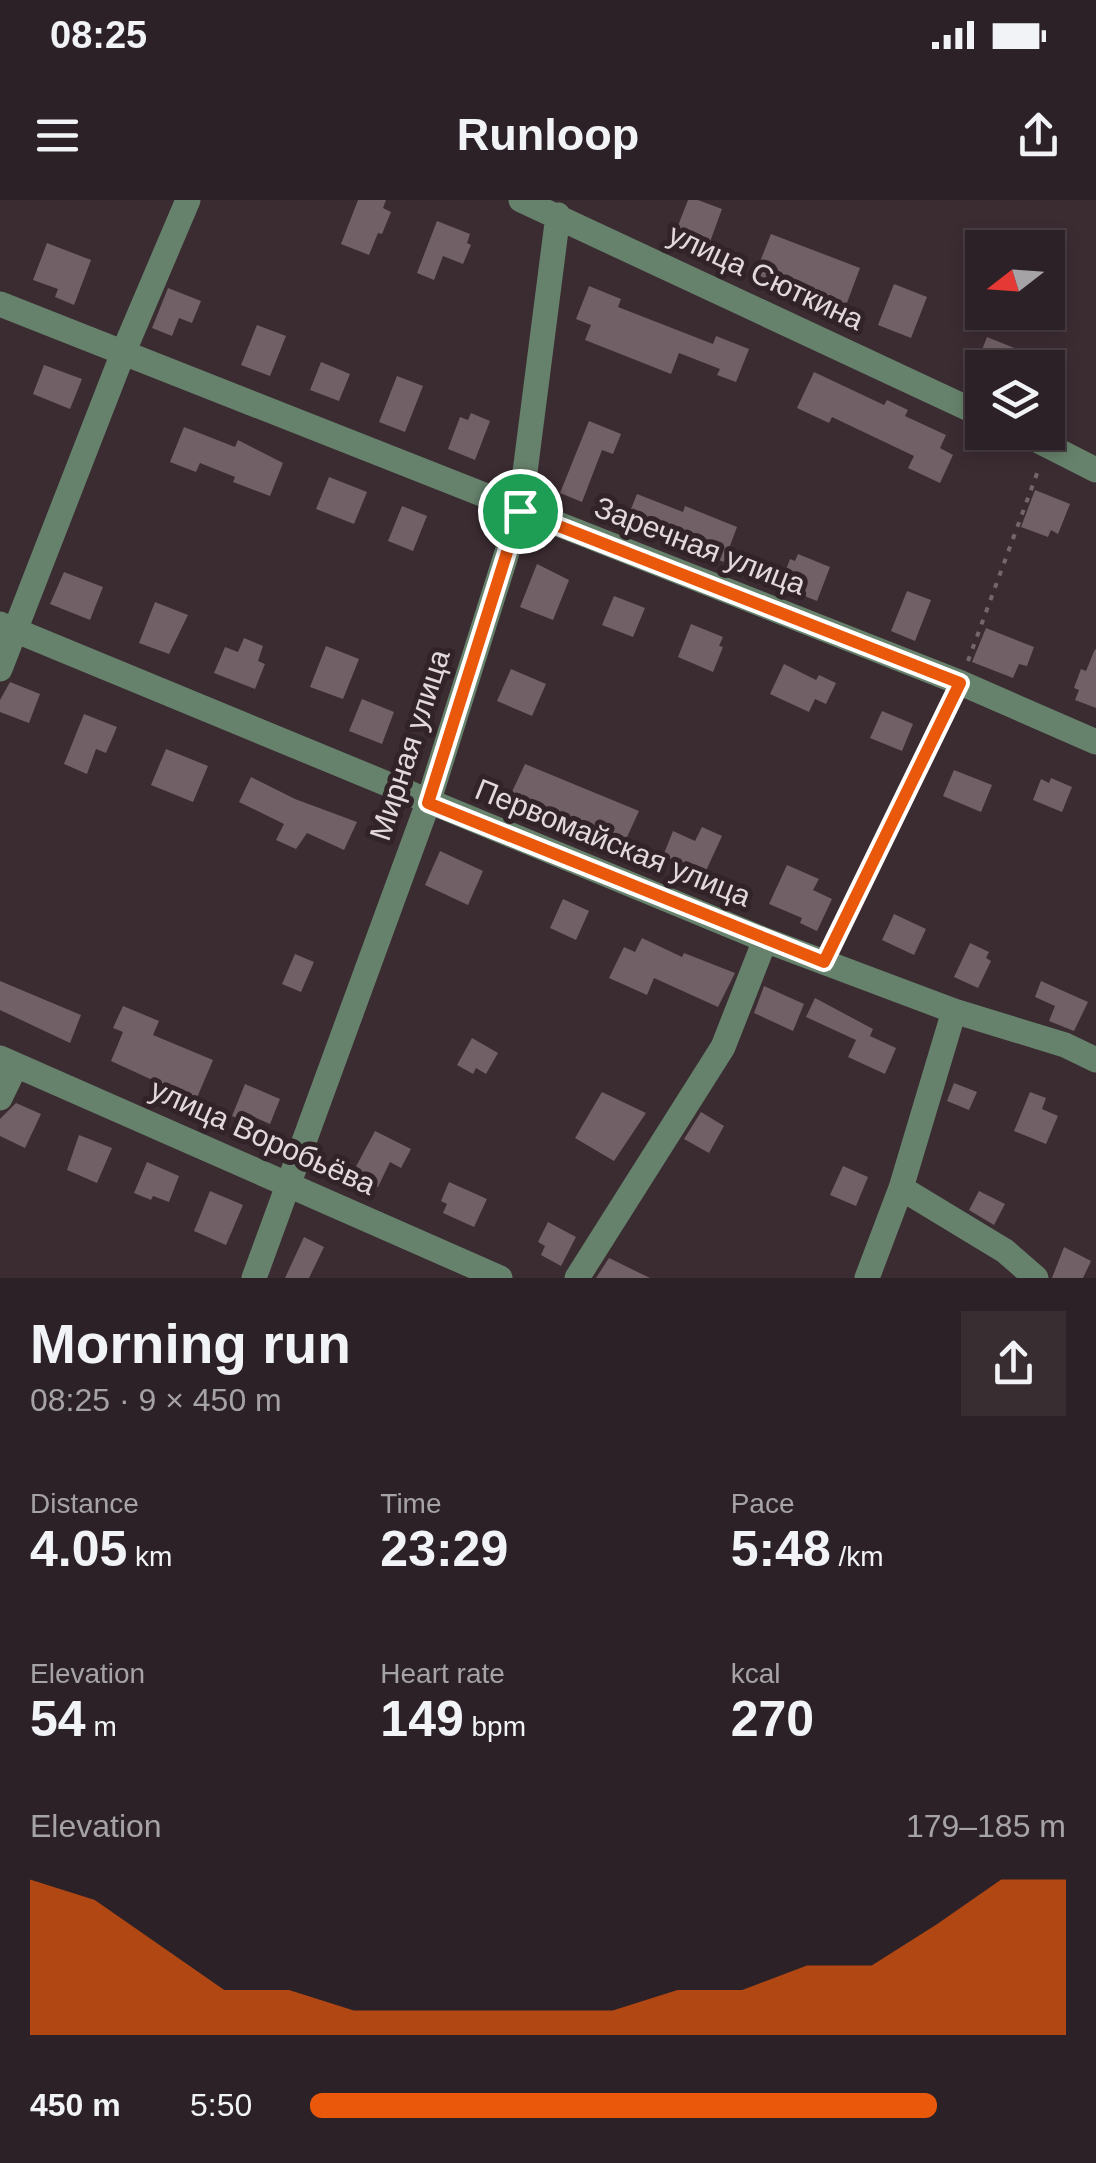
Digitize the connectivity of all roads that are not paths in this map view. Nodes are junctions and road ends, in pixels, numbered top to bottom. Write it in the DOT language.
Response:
graph roads {
  1 [pos="188,200"];
  2 [pos="521,200"];
  3 [pos="558,214"];
  4 [pos="0,304"];
  5 [pos="123,353"];
  6 [pos="965,406"];
  7 [pos="1057,450"];
  8 [pos="1096,470"];
  9 [pos="520,511"];
  10 [pos="8,627"];
  11 [pos="0,669"];
  12 [pos="1096,742"];
  13 [pos="428,803"];
  14 [pos="764,940"];
  15 [pos="954,1011"];
  16 [pos="1096,1060"];
  17 [pos="8,1062"];
  18 [pos="0,1098"];
  19 [pos="288,1183"];
  20 [pos="901,1188"];
  21 [pos="254,1278"];
  22 [pos="500,1278"];
  23 [pos="577,1278"];
  24 [pos="867,1278"];
  25 [pos="1036,1278"];
  1 -- 5 [label="street"];
  2 -- 3 [label="street, улица Сюткина"];
  3 -- 6 [label="street, улица Сюткина"];
  3 -- 9 [label="street, Мирная улица"];
  4 -- 5 [label="street, Заречная улица"];
  5 -- 9 [label="street, Заречная улица"];
  5 -- 10 [label="street"];
  7 -- 8 [label="street"];
  9 -- 12 [label="street, Заречная улица"];
  9 -- 13 [label="street, Мирная улица"];
  10 -- 11 [label="street"];
  10 -- 13 [label="street, Первомайская улица"];
  13 -- 14 [label="street, Первомайская улица"];
  13 -- 19 [label="street, Мирная улица"];
  14 -- 15 [label="street, Первомайская улица"];
  14 -- 23 [label="street"];
  15 -- 16 [label="street, Первомайская улица"];
  15 -- 20 [label="street"];
  17 -- 18 [label="street"];
  17 -- 19 [label="street, улица Воробьёва"];
  19 -- 21 [label="street, Мирная улица"];
  19 -- 22 [label="street, улица Воробьёва"];
  20 -- 24 [label="street"];
  20 -- 25 [label="street"];
}
